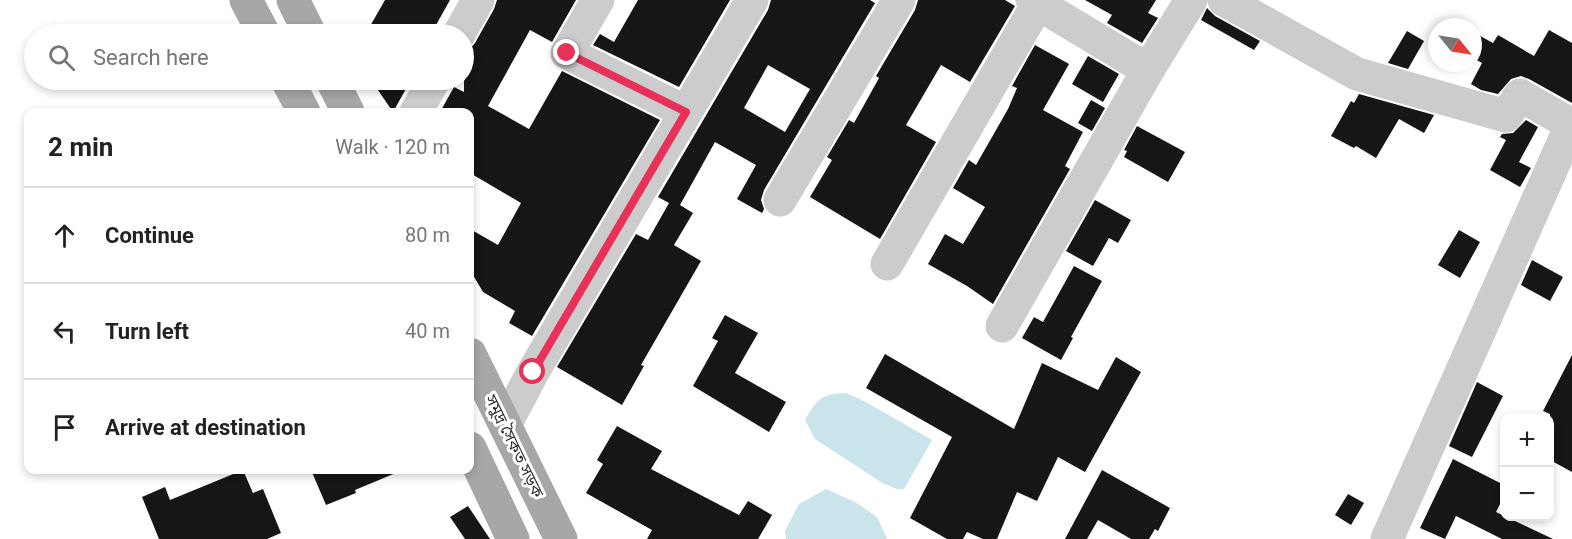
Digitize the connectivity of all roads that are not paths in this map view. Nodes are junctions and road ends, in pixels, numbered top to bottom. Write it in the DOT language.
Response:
graph roads {
  1 [pos="246,0"];
  2 [pos="293,0"];
  3 [pos="478,0"];
  4 [pos="598,0"];
  5 [pos="752,0"];
  6 [pos="899,0"];
  7 [pos="1191,0"];
  8 [pos="1224,0"];
  9 [pos="1037,1"];
  10 [pos="259,24"];
  11 [pos="305,24"];
  12 [pos="465,24"];
  13 [pos="1148,70"];
  14 [pos="292,90"];
  15 [pos="337,90"];
  16 [pos="428,90"];
  17 [pos="302,108"];
  18 [pos="346,108"];
  19 [pos="418,108"];
  20 [pos="686,112"];
  21 [pos="1572,124"];
  22 [pos="780,200"];
  23 [pos="887,264"];
  24 [pos="1002,326"];
  25 [pos="474,362"];
  26 [pos="506,425"];
  27 [pos="474,456"];
  28 [pos="513,539"];
  29 [pos="561,539"];
  30 [pos="1388,539"];
  1 -- 10 [label="main road"];
  2 -- 11 [label="main road"];
  3 -- 12 [label="street"];
  4 -- 20 [label="street"];
  5 -- 20 [label="street"];
  6 -- 22 [label="street"];
  7 -- 13 [label="street"];
  8 -- 21 [label="street"];
  9 -- 13 [label="street"];
  9 -- 23 [label="street"];
  13 -- 24 [label="street"];
  14 -- 17 [label="main road"];
  15 -- 18 [label="main road"];
  16 -- 19 [label="street"];
  20 -- 26 [label="street"];
  21 -- 30 [label="street"];
  25 -- 26 [label="main road, সমুদ্র সৈকত সড়ক"];
  26 -- 29 [label="main road, সমুদ্র সৈকত সড়ক"];
  27 -- 28 [label="main road"];
}
